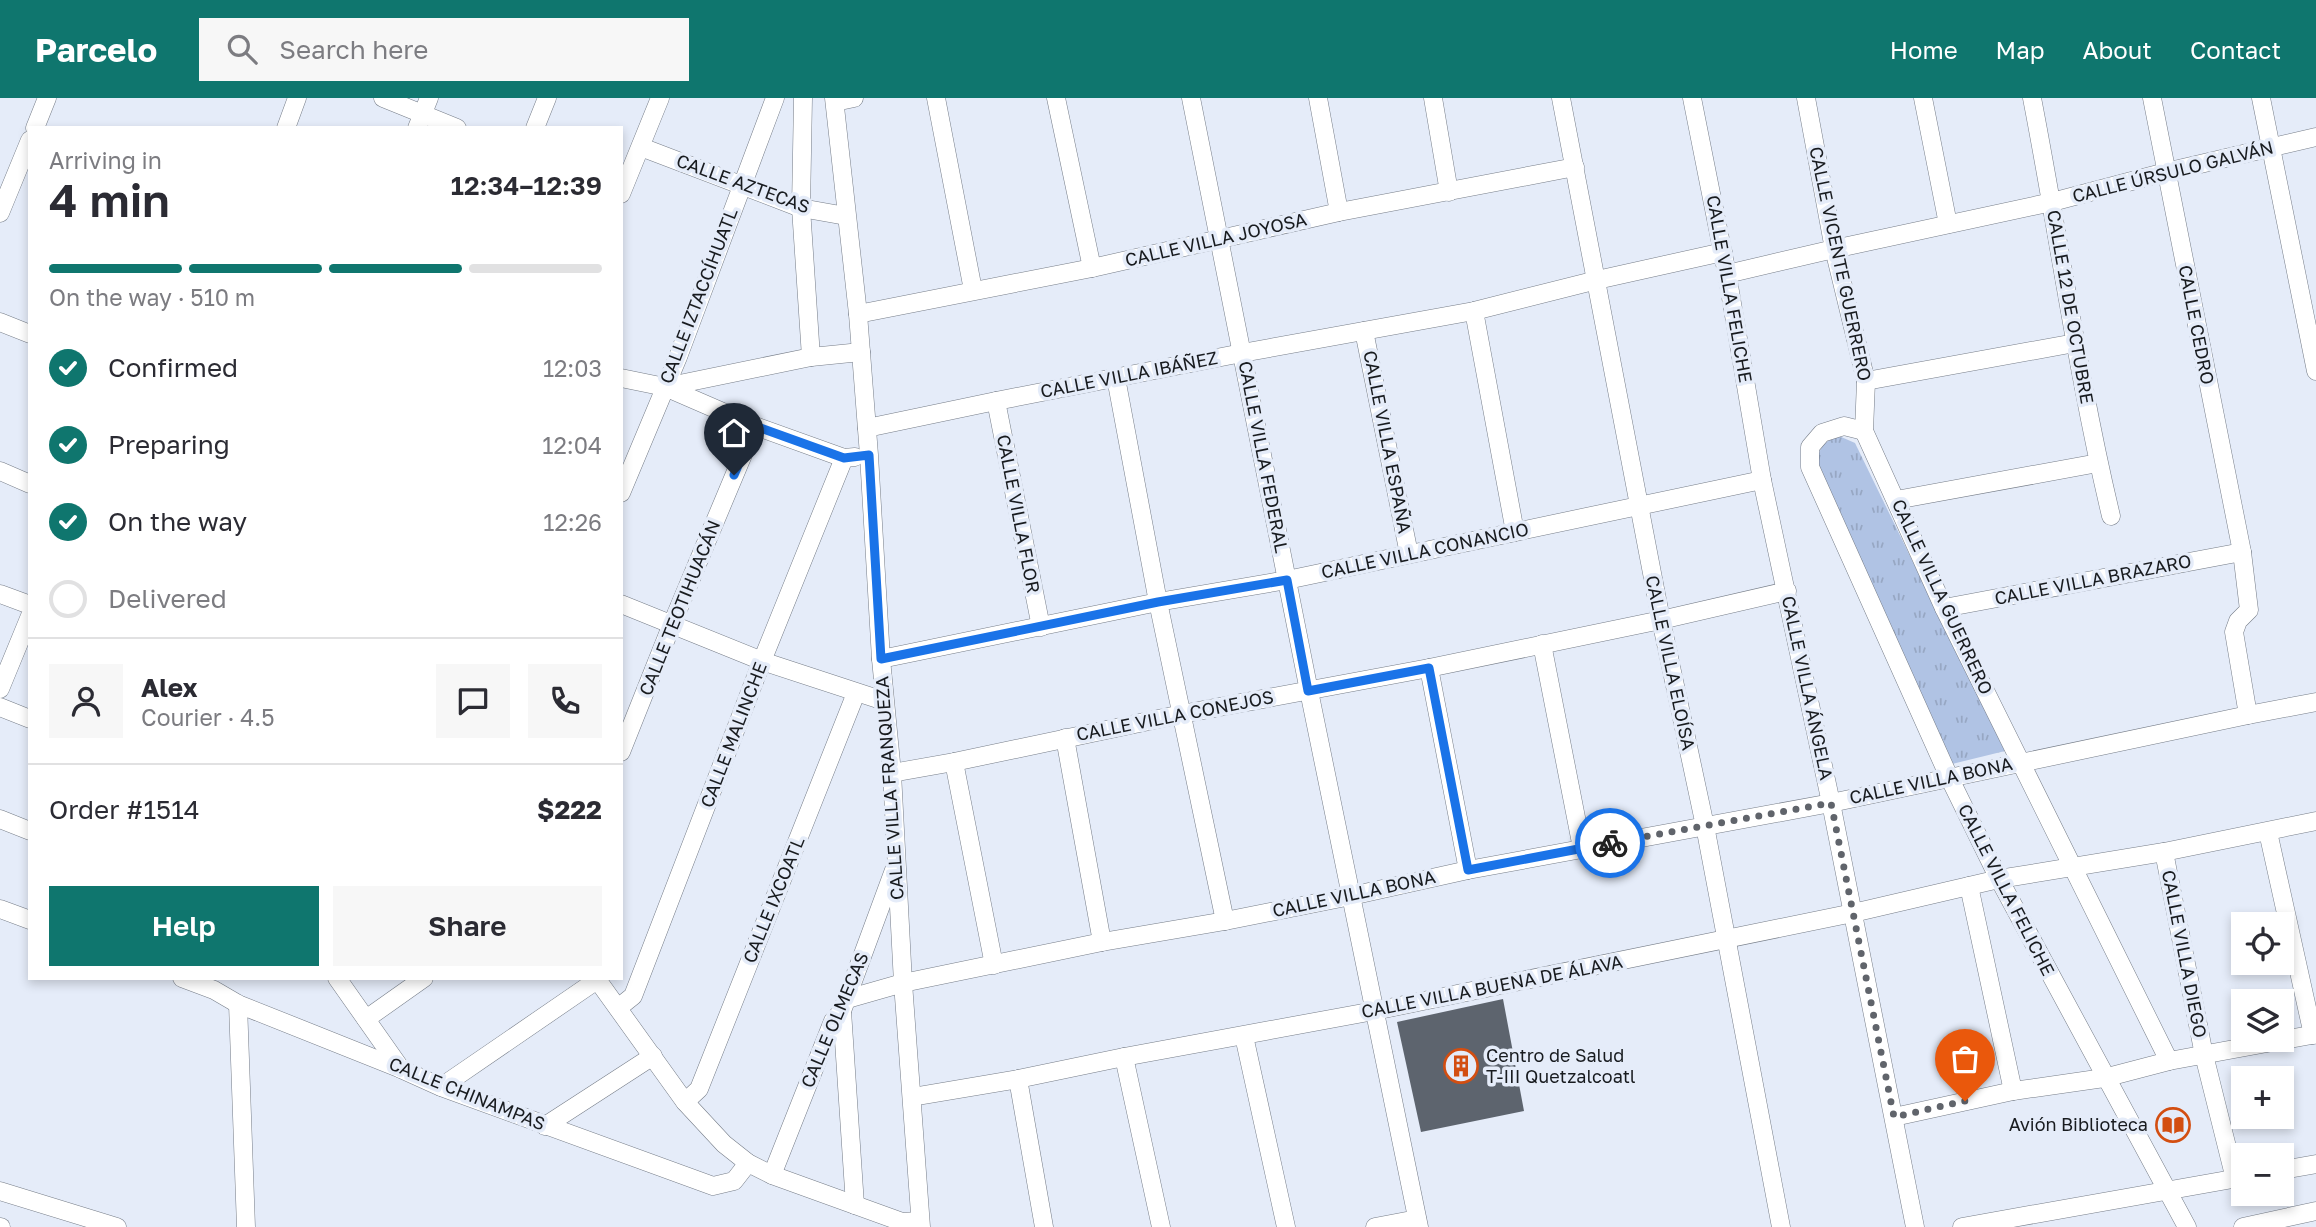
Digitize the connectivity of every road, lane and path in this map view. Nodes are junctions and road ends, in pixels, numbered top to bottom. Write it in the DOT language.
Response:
graph roads {
  1 [pos="47,98"];
  2 [pos="298,98"];
  3 [pos="383,98"];
  4 [pos="547,98"];
  5 [pos="660,98"];
  6 [pos="775,98"];
  7 [pos="803,98"];
  8 [pos="854,98"];
  9 [pos="936,98"];
  10 [pos="1056,98"];
  11 [pos="1191,98"];
  12 [pos="1318,98"];
  13 [pos="1433,98"];
  14 [pos="1561,98"];
  15 [pos="1692,98"];
  16 [pos="1806,98"];
  17 [pos="1923,98"];
  18 [pos="2032,98"];
  19 [pos="2151,98"];
  20 [pos="2261,98"];
  21 [pos="835,100"];
  22 [pos="423,113"];
  23 [pos="36,126"];
  24 [pos="287,126"];
  25 [pos="452,126"];
  26 [pos="536,126"];
  27 [pos="2316,136"];
  28 [pos="28,144"];
  29 [pos="641,147"];
  30 [pos="2271,147"];
  31 [pos="1575,167"];
  32 [pos="2166,172"];
  33 [pos="742,186"];
  34 [pos="623,189"];
  35 [pos="1449,192"];
  36 [pos="2,201"];
  37 [pos="2052,202"];
  38 [pos="800,208"];
  39 [pos="1339,212"];
  40 [pos="846,216"];
  41 [pos="1948,224"];
  42 [pos="1219,240"];
  43 [pos="1834,249"];
  44 [pos="1723,252"];
  45 [pos="1092,268"];
  46 [pos="1727,274"];
  47 [pos="1597,280"];
  48 [pos="972,290"];
  49 [pos="1474,311"];
  50 [pos="858,314"];
  51 [pos="0,322"];
  52 [pos="1364,331"];
  53 [pos="28,333"];
  54 [pos="2075,343"];
  55 [pos="861,352"];
  56 [pos="1242,353"];
  57 [pos="811,357"];
  58 [pos="2316,371"];
  59 [pos="623,378"];
  60 [pos="1116,378"];
  61 [pos="1866,381"];
  62 [pos="665,387"];
  63 [pos="996,401"];
  64 [pos="755,426"];
  65 [pos="867,428"];
  66 [pos="1864,431"];
  67 [pos="869,455"];
  68 [pos="844,458"];
  69 [pos="2098,463"];
  70 [pos="0,471"];
  71 [pos="1762,480"];
  72 [pos="28,483"];
  73 [pos="623,488"];
  74 [pos="1896,499"];
  75 [pos="1639,506"];
  76 [pos="2111,516"];
  77 [pos="1515,532"];
  78 [pos="2242,552"];
  79 [pos="1409,554"];
  80 [pos="1287,580"];
  81 [pos="1787,591"];
  82 [pos="0,594"];
  83 [pos="1158,602"];
  84 [pos="28,604"];
  85 [pos="623,605"];
  86 [pos="1944,608"];
  87 [pos="1661,620"];
  88 [pos="28,621"];
  89 [pos="672,624"];
  90 [pos="1041,627"];
  91 [pos="1542,644"];
  92 [pos="881,659"];
  93 [pos="762,661"];
  94 [pos="1429,668"];
  95 [pos="0,689"];
  96 [pos="1308,691"];
  97 [pos="856,693"];
  98 [pos="884,701"];
  99 [pos="2316,702"];
  100 [pos="0,708"];
  101 [pos="1182,714"];
  102 [pos="2248,715"];
  103 [pos="28,718"];
  104 [pos="1065,738"];
  105 [pos="623,747"];
  106 [pos="954,762"];
  107 [pos="2020,762"];
  108 [pos="892,773"];
  109 [pos="1949,777"];
  110 [pos="1831,803"];
  111 [pos="0,820"];
  112 [pos="2316,821"];
  113 [pos="1705,827"];
  114 [pos="28,830"];
  115 [pos="2268,832"];
  116 [pos="1582,848"];
  117 [pos="2164,852"];
  118 [pos="896,864"];
  119 [pos="2072,867"];
  120 [pos="1468,870"];
  121 [pos="1999,880"];
  122 [pos="1969,887"];
  123 [pos="1351,896"];
  124 [pos="0,909"];
  125 [pos="1853,913"];
  126 [pos="28,918"];
  127 [pos="1225,921"];
  128 [pos="1726,939"];
  129 [pos="1102,942"];
  130 [pos="994,965"];
  131 [pos="191,980"];
  132 [pos="338,980"];
  133 [pos="421,980"];
  134 [pos="596,980"];
  135 [pos="598,980"];
  136 [pos="903,983"];
  137 [pos="209,984"];
  138 [pos="238,1004"];
  139 [pos="844,1005"];
  140 [pos="618,1008"];
  141 [pos="1374,1011"];
  142 [pos="366,1019"];
  143 [pos="2315,1035"];
  144 [pos="1244,1036"];
  145 [pos="2204,1055"];
  146 [pos="653,1056"];
  147 [pos="1124,1057"];
  148 [pos="2169,1061"];
  149 [pos="401,1069"];
  150 [pos="2104,1078"];
  151 [pos="1018,1079"];
  152 [pos="441,1087"];
  153 [pos="2013,1091"];
  154 [pos="912,1097"];
  155 [pos="685,1102"];
  156 [pos="1894,1117"];
  157 [pos="545,1126"];
  158 [pos="2231,1150"];
  159 [pos="748,1163"];
  160 [pos="2316,1164"];
  161 [pos="2294,1168"];
  162 [pos="772,1175"];
  163 [pos="2231,1179"];
  164 [pos="2167,1190"];
  165 [pos="0,1191"];
  166 [pos="855,1206"];
  167 [pos="2316,1211"];
  168 [pos="1418,1223"];
  169 [pos="920,1224"];
  170 [pos="117,1227"];
  171 [pos="246,1227"];
  172 [pos="1044,1227"];
  173 [pos="1161,1227"];
  174 [pos="1286,1227"];
  175 [pos="1375,1227"];
  176 [pos="1781,1227"];
  177 [pos="1914,1227"];
  178 [pos="1962,1227"];
  179 [pos="2187,1227"];
  180 [pos="2244,1227"];
  1 -- 23 [label="street"];
  2 -- 24 [label="street"];
  3 -- 22 [label="street"];
  4 -- 26 [label="street"];
  5 -- 29 [label="street"];
  6 -- 33 [label="street, CALLE IZTACCÍHUATL"];
  7 -- 38 [label="street"];
  8 -- 21 [label="street"];
  9 -- 48 [label="street"];
  10 -- 45 [label="street"];
  11 -- 42 [label="street, CALLE VILLA FEDERAL"];
  12 -- 39 [label="street"];
  13 -- 35 [label="street"];
  14 -- 31 [label="street, CALLE VILLA ELOÍSA"];
  15 -- 44 [label="street, CALLE VILLA FELICHE"];
  16 -- 43 [label="street, CALLE VICENTE GUERRERO"];
  17 -- 41 [label="street"];
  18 -- 37 [label="street, CALLE 12 DE OCTUBRE"];
  19 -- 32 [label="street, CALLE CEDRO"];
  20 -- 30 [label="street"];
  21 -- 40 [label="street, CALLE VILLA FRANQUEZA"];
  22 -- 25 [label="street"];
  27 -- 30 [label="street, CALLE ÚRSULO GALVÁN"];
  28 -- 36 [label="street"];
  29 -- 33 [label="street, CALLE AZTECAS"];
  29 -- 34 [label="street"];
  30 -- 32 [label="street, CALLE ÚRSULO GALVÁN"];
  30 -- 58 [label="street"];
  31 -- 35 [label="street, CALLE VILLA JOYOSA"];
  31 -- 47 [label="street, CALLE VILLA ELOÍSA"];
  32 -- 37 [label="street, CALLE ÚRSULO GALVÁN"];
  32 -- 78 [label="street, CALLE CEDRO"];
  33 -- 38 [label="street, CALLE AZTECAS"];
  33 -- 62 [label="street, CALLE IZTACCÍHUATL"];
  35 -- 39 [label="street, CALLE VILLA JOYOSA"];
  37 -- 41 [label="street, CALLE ÚRSULO GALVÁN"];
  37 -- 54 [label="street, CALLE 12 DE OCTUBRE"];
  38 -- 40 [label="street, CALLE AZTECAS"];
  38 -- 57 [label="street"];
  39 -- 42 [label="street, CALLE VILLA JOYOSA"];
  40 -- 50 [label="street, CALLE VILLA FRANQUEZA"];
  41 -- 43 [label="street, CALLE ÚRSULO GALVÁN"];
  42 -- 45 [label="street, CALLE VILLA JOYOSA"];
  42 -- 56 [label="street, CALLE VILLA FEDERAL"];
  43 -- 46 [label="street, CALLE ÚRSULO GALVÁN"];
  43 -- 61 [label="street, CALLE VICENTE GUERRERO"];
  44 -- 46 [label="street, CALLE VILLA FELICHE"];
  44 -- 47 [label="street"];
  45 -- 48 [label="street, CALLE VILLA JOYOSA"];
  46 -- 71 [label="street, CALLE VILLA FELICHE"];
  47 -- 49 [label="street, CALLE VILLA IBÁÑEZ"];
  47 -- 75 [label="street, CALLE VILLA ELOÍSA"];
  48 -- 50 [label="street, CALLE VILLA JOYOSA"];
  49 -- 52 [label="street, CALLE VILLA IBÁÑEZ"];
  49 -- 77 [label="street"];
  50 -- 55 [label="street, CALLE VILLA FRANQUEZA"];
  51 -- 53 [label="street"];
  52 -- 56 [label="street, CALLE VILLA IBÁÑEZ"];
  52 -- 79 [label="street, CALLE VILLA ESPAÑA"];
  54 -- 61 [label="street"];
  54 -- 69 [label="street, CALLE 12 DE OCTUBRE"];
  55 -- 57 [label="street"];
  55 -- 65 [label="street, CALLE VILLA FRANQUEZA"];
  56 -- 60 [label="street, CALLE VILLA IBÁÑEZ"];
  56 -- 80 [label="street, CALLE VILLA FEDERAL"];
  57 -- 62 [label="street"];
  59 -- 62 [label="street"];
  60 -- 63 [label="street, CALLE VILLA IBÁÑEZ"];
  60 -- 83 [label="street"];
  61 -- 66 [label="street, CALLE VICENTE GUERRERO"];
  62 -- 64 [label="street"];
  62 -- 73 [label="street, CALLE IZTACCÍHUATL"];
  63 -- 65 [label="street, CALLE VILLA IBÁÑEZ"];
  63 -- 90 [label="street, CALLE VILLA FLOR"];
  64 -- 68 [label="street"];
  64 -- 89 [label="street, CALLE TEOTIHUACÁN"];
  65 -- 67 [label="street, CALLE VILLA FRANQUEZA"];
  66 -- 74 [label="street, CALLE VILLA GUERRERO"];
  66 -- 109 [label="street, CALLE VILLA FELICHE"];
  67 -- 68 [label="street"];
  67 -- 92 [label="street, CALLE VILLA FRANQUEZA"];
  68 -- 93 [label="street, CALLE MALINCHE"];
  69 -- 74 [label="street"];
  69 -- 76 [label="street, CALLE 12 DE OCTUBRE"];
  70 -- 72 [label="street"];
  71 -- 75 [label="street, CALLE VILLA CONANCIO"];
  71 -- 81 [label="street, CALLE VILLA ÁNGELA"];
  74 -- 86 [label="street, CALLE VILLA GUERRERO"];
  75 -- 77 [label="street, CALLE VILLA CONANCIO"];
  75 -- 87 [label="street, CALLE VILLA ELOÍSA"];
  77 -- 79 [label="street, CALLE VILLA CONANCIO"];
  78 -- 86 [label="street, CALLE VILLA BRAZARO"];
  78 -- 102 [label="street, CALLE CEDRO"];
  79 -- 80 [label="street, CALLE VILLA CONANCIO"];
  80 -- 83 [label="street, CALLE VILLA CONANCIO"];
  80 -- 96 [label="street, CALLE VILLA FEDERAL"];
  81 -- 87 [label="street, CALLE VILLA CONEJOS"];
  81 -- 110 [label="street, CALLE VILLA ÁNGELA"];
  82 -- 84 [label="street"];
  83 -- 90 [label="street, CALLE VILLA CONANCIO"];
  83 -- 101 [label="street"];
  85 -- 89 [label="street"];
  86 -- 107 [label="street, CALLE VILLA GUERRERO"];
  87 -- 91 [label="street, CALLE VILLA CONEJOS"];
  87 -- 113 [label="street, CALLE VILLA ELOÍSA"];
  88 -- 95 [label="street"];
  89 -- 93 [label="street"];
  89 -- 105 [label="street, CALLE TEOTIHUACÁN"];
  90 -- 92 [label="street, CALLE VILLA CONANCIO"];
  91 -- 94 [label="street, CALLE VILLA CONEJOS"];
  91 -- 116 [label="street"];
  92 -- 98 [label="street, CALLE VILLA FRANQUEZA"];
  93 -- 97 [label="street"];
  93 -- 140 [label="street, CALLE MALINCHE"];
  94 -- 96 [label="street, CALLE VILLA CONEJOS"];
  94 -- 120 [label="street"];
  96 -- 101 [label="street, CALLE VILLA CONEJOS"];
  96 -- 123 [label="street, CALLE VILLA FEDERAL"];
  97 -- 98 [label="street"];
  97 -- 155 [label="street, CALLE IXCOATL"];
  98 -- 108 [label="street, CALLE VILLA FRANQUEZA"];
  99 -- 102 [label="street, CALLE VILLA BONA"];
  100 -- 103 [label="street"];
  101 -- 104 [label="street, CALLE VILLA CONEJOS"];
  101 -- 127 [label="street"];
  102 -- 107 [label="street, CALLE VILLA BONA"];
  104 -- 106 [label="street, CALLE VILLA CONEJOS"];
  104 -- 129 [label="street"];
  106 -- 108 [label="street, CALLE VILLA CONEJOS"];
  106 -- 130 [label="street"];
  107 -- 109 [label="street, CALLE VILLA BONA"];
  107 -- 119 [label="street"];
  108 -- 118 [label="street, CALLE VILLA FRANQUEZA"];
  109 -- 110 [label="street, CALLE VILLA BONA"];
  109 -- 121 [label="street, CALLE VILLA FELICHE"];
  110 -- 113 [label="street, CALLE VILLA BONA"];
  110 -- 125 [label="street, CALLE VILLA ÁNGELA"];
  111 -- 114 [label="street"];
  112 -- 115 [label="street, CALLE VILLA BUENA DE ÁLAVA"];
  113 -- 116 [label="street, CALLE VILLA BONA"];
  113 -- 128 [label="street, CALLE VILLA ELOÍSA"];
  115 -- 117 [label="street, CALLE VILLA BUENA DE ÁLAVA"];
  115 -- 143 [label="street"];
  116 -- 120 [label="street, CALLE VILLA BONA"];
  117 -- 119 [label="street, CALLE VILLA BUENA DE ÁLAVA"];
  117 -- 145 [label="street, CALLE VILLA DIEGO"];
  118 -- 136 [label="street, CALLE VILLA FRANQUEZA"];
  118 -- 139 [label="street, CALLE OLMECAS"];
  119 -- 121 [label="street, CALLE VILLA BUENA DE ÁLAVA"];
  119 -- 148 [label="street"];
  120 -- 123 [label="street, CALLE VILLA BONA"];
  121 -- 122 [label="street, CALLE VILLA BUENA DE ÁLAVA"];
  121 -- 150 [label="street, CALLE VILLA FELICHE"];
  122 -- 125 [label="street, CALLE VILLA BUENA DE ÁLAVA"];
  122 -- 153 [label="street"];
  123 -- 127 [label="street, CALLE VILLA BONA"];
  123 -- 141 [label="street, CALLE VILLA FEDERAL"];
  124 -- 126 [label="street"];
  125 -- 128 [label="street, CALLE VILLA BUENA DE ÁLAVA"];
  125 -- 156 [label="street, CALLE VILLA ÁNGELA"];
  127 -- 129 [label="street, CALLE VILLA BONA"];
  128 -- 141 [label="street, CALLE VILLA BUENA DE ÁLAVA"];
  128 -- 176 [label="street, CALLE VILLA ELOÍSA"];
  129 -- 130 [label="street, CALLE VILLA BONA"];
  130 -- 136 [label="street, CALLE VILLA BONA"];
  131 -- 137 [label="street, CALLE CHINAMPAS"];
  132 -- 142 [label="street"];
  133 -- 142 [label="street"];
  134 -- 152 [label="street"];
  135 -- 140 [label="street"];
  136 -- 139 [label="street, CALLE VILLA BONA"];
  136 -- 154 [label="street, CALLE VILLA FRANQUEZA"];
  137 -- 138 [label="street, CALLE CHINAMPAS"];
  138 -- 149 [label="street, CALLE CHINAMPAS"];
  138 -- 171 [label="street"];
  139 -- 162 [label="street, CALLE OLMECAS"];
  139 -- 166 [label="street"];
  140 -- 146 [label="street"];
  141 -- 144 [label="street, CALLE VILLA BUENA DE ÁLAVA"];
  141 -- 168 [label="street, CALLE VILLA FEDERAL"];
  142 -- 149 [label="street"];
  143 -- 145 [label="street"];
  144 -- 147 [label="street, CALLE VILLA BUENA DE ÁLAVA"];
  144 -- 174 [label="street"];
  145 -- 148 [label="street"];
  145 -- 158 [label="street, CALLE VILLA DIEGO"];
  146 -- 155 [label="street"];
  146 -- 157 [label="street"];
  147 -- 151 [label="street, CALLE VILLA BUENA DE ÁLAVA"];
  147 -- 173 [label="street"];
  148 -- 150 [label="street"];
  149 -- 152 [label="street, CALLE CHINAMPAS"];
  150 -- 153 [label="street"];
  150 -- 164 [label="street, CALLE VILLA FELICHE"];
  151 -- 154 [label="street, CALLE VILLA BUENA DE ÁLAVA"];
  151 -- 172 [label="street"];
  152 -- 157 [label="street, CALLE CHINAMPAS"];
  153 -- 156 [label="street"];
  154 -- 169 [label="street, CALLE VILLA FRANQUEZA"];
  155 -- 159 [label="street"];
  156 -- 177 [label="street, CALLE VILLA ÁNGELA"];
  157 -- 159 [label="street, CALLE CHINAMPAS"];
  159 -- 162 [label="street"];
  160 -- 161 [label="street"];
  162 -- 166 [label="street"];
  163 -- 164 [label="street"];
  164 -- 178 [label="street"];
  164 -- 179 [label="street, CALLE VILLA FELICHE"];
  165 -- 170 [label="street"];
  166 -- 169 [label="street"];
  167 -- 180 [label="street"];
  168 -- 175 [label="street"];
}
